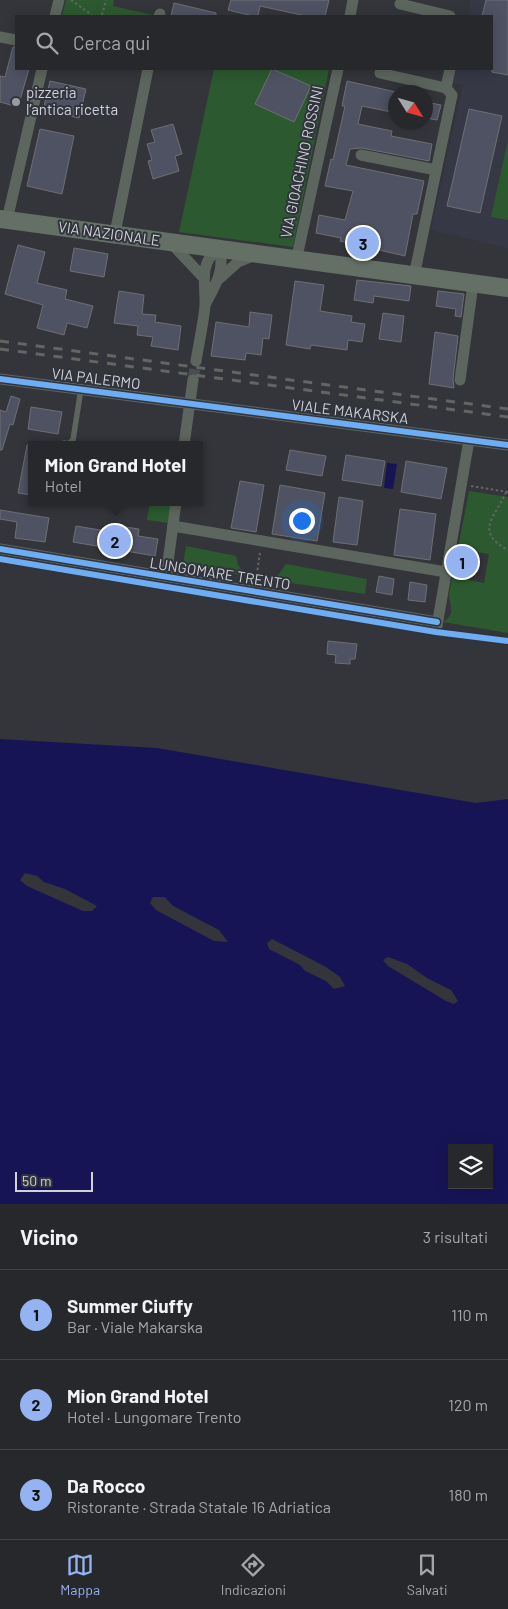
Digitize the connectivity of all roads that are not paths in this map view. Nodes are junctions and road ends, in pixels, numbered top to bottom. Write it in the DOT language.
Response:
graph roads {
  1 [pos="58,0"];
  2 [pos="353,0"];
  3 [pos="400,4"];
  4 [pos="55,15"];
  5 [pos="350,15"];
  6 [pos="446,15"];
  7 [pos="0,37"];
  8 [pos="15,40"];
  9 [pos="42,70"];
  10 [pos="143,70"];
  11 [pos="148,70"];
  12 [pos="338,70"];
  13 [pos="450,70"];
  14 [pos="380,73"];
  15 [pos="145,83"];
  16 [pos="448,89"];
  17 [pos="361,155"];
  18 [pos="436,170"];
  19 [pos="4,220"];
  20 [pos="115,233"];
  21 [pos="171,242"];
  22 [pos="218,248"];
  23 [pos="259,254"];
  24 [pos="296,261"];
  25 [pos="202,276"];
  26 [pos="414,276"];
  27 [pos="218,280"];
  28 [pos="473,284"];
  29 [pos="508,288"];
  30 [pos="205,305"];
  31 [pos="196,361"];
  32 [pos="0,379"];
  33 [pos="193,380"];
  34 [pos="460,380"];
  35 [pos="82,389"];
  36 [pos="190,403"];
  37 [pos="469,440"];
  38 [pos="72,441"];
  39 [pos="185,441"];
  40 [pos="508,445"];
  41 [pos="176,506"];
  42 [pos="173,526"];
  43 [pos="0,549"];
  44 [pos="446,572"];
  45 [pos="166,577"];
  1 -- 4 [label="street"];
  2 -- 5 [label="street"];
  3 -- 6 [label="street"];
  7 -- 8 [label="street"];
  9 -- 19 [label="street"];
  10 -- 15 [label="street"];
  11 -- 15 [label="street"];
  12 -- 24 [label="street, VIA GIOACHINO ROSSINI"];
  13 -- 16 [label="street"];
  14 -- 16 [label="street"];
  15 -- 20 [label="street"];
  16 -- 18 [label="street"];
  17 -- 18 [label="street"];
  18 -- 26 [label="street"];
  19 -- 20 [label="main road, VIA NAZIONALE"];
  20 -- 21 [label="main road, VIA NAZIONALE"];
  21 -- 22 [label="main road, VIA NAZIONALE"];
  21 -- 25 [label="street"];
  22 -- 23 [label="main road, VIA NAZIONALE"];
  22 -- 25 [label="street"];
  22 -- 27 [label="street"];
  23 -- 24 [label="main road, VIA NAZIONALE"];
  23 -- 27 [label="street"];
  24 -- 26 [label="main road, VIA NAZIONALE"];
  25 -- 30 [label="street"];
  26 -- 28 [label="main road, VIA NAZIONALE"];
  27 -- 30 [label="street"];
  28 -- 29 [label="main road, VIA NAZIONALE"];
  28 -- 34 [label="street"];
  30 -- 31 [label="street"];
  32 -- 35 [label="street, VIA PALERMO"];
  33 -- 36 [label="street"];
  35 -- 36 [label="street, VIA PALERMO"];
  35 -- 38 [label="lane, VIA PALERMO"];
  36 -- 37 [label="street, VIALE MAKARSKA"];
  36 -- 39 [label="street"];
  37 -- 40 [label="street, VIALE MAKARSKA"];
  37 -- 44 [label="street"];
  41 -- 42 [label="street"];
  42 -- 44 [label="street"];
  42 -- 45 [label="street"];
  43 -- 45 [label="street, LUNGOMARE TRENTO"];
  44 -- 45 [label="street, LUNGOMARE TRENTO"];
}
